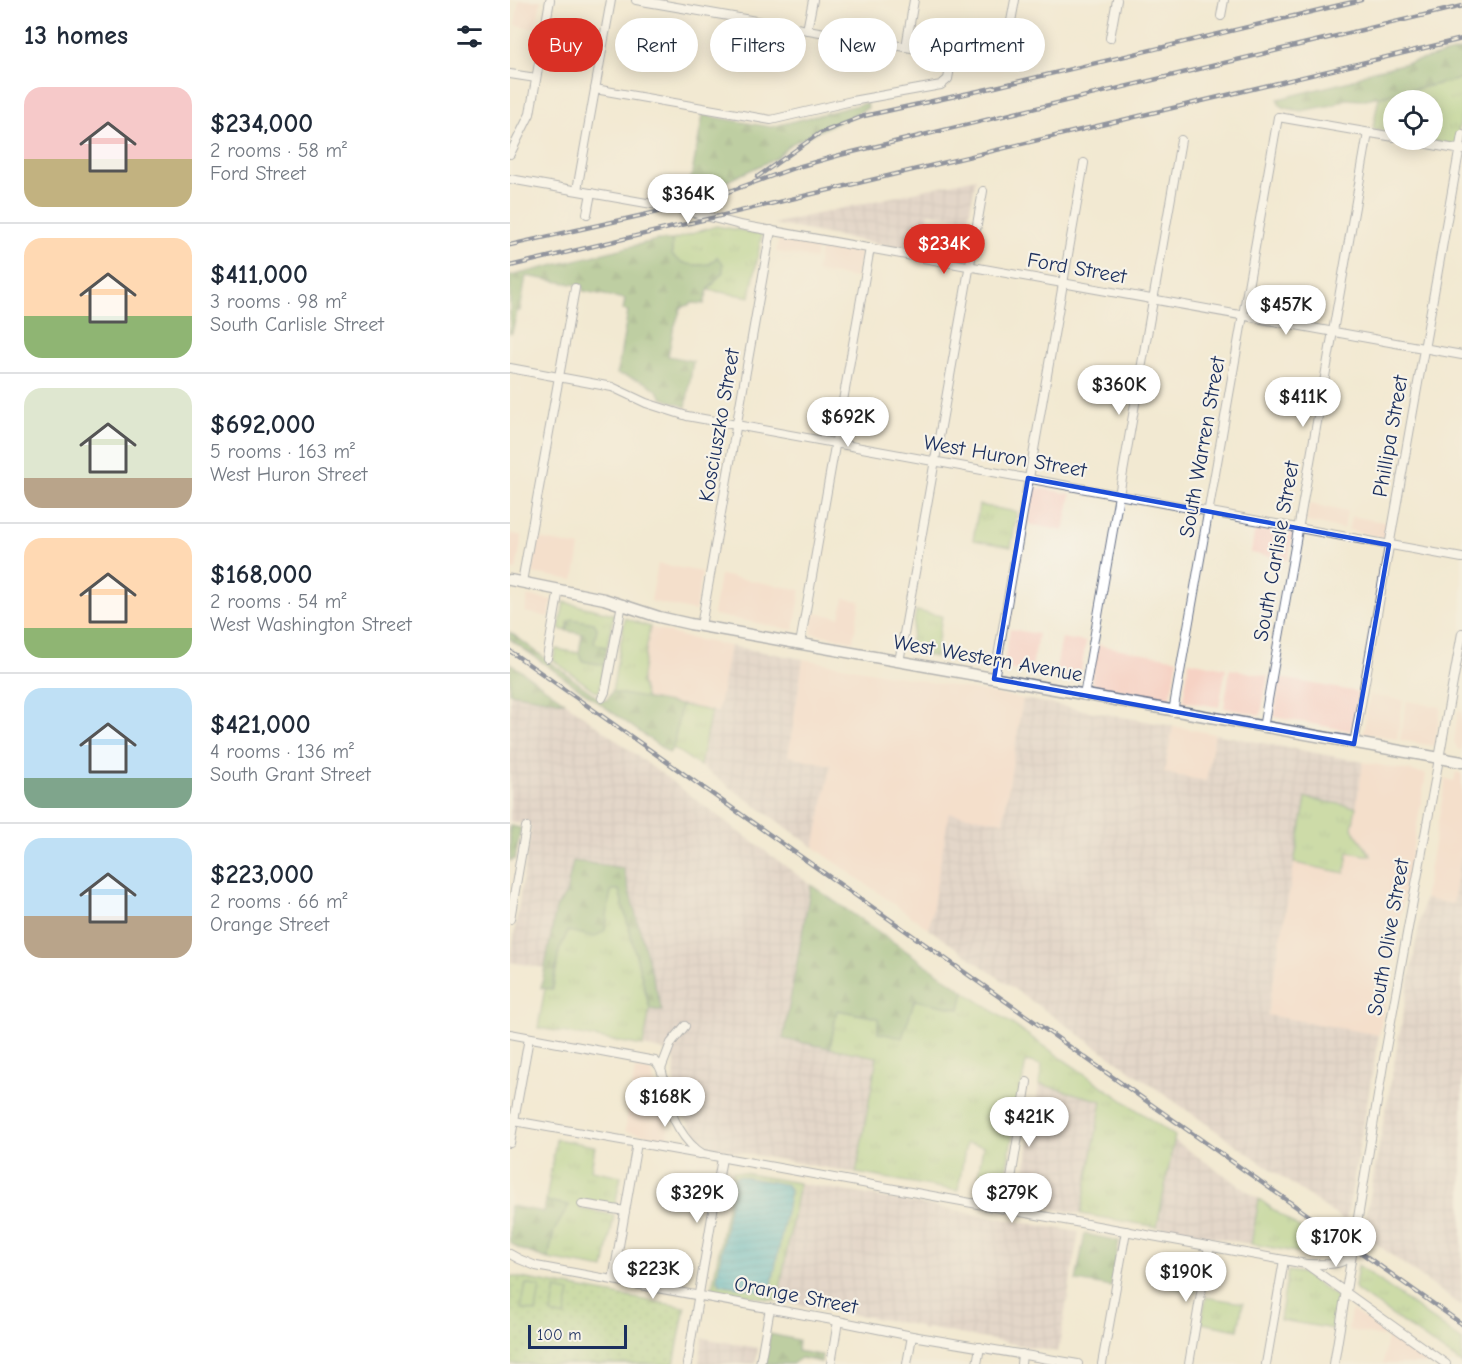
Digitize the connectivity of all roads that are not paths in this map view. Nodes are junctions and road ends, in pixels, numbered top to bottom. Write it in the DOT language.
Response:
graph roads {
  1 [pos="550,0"];
  2 [pos="611,0"];
  3 [pos="636,0"];
  4 [pos="813,0"];
  5 [pos="914,0"];
  6 [pos="1015,0"];
  7 [pos="1117,0"];
  8 [pos="1224,0"];
  9 [pos="1221,16"];
  10 [pos="1012,18"];
  11 [pos="807,30"];
  12 [pos="1110,38"];
  13 [pos="906,47"];
  14 [pos="909,48"];
  15 [pos="949,72"];
  16 [pos="510,74"];
  17 [pos="536,78"];
  18 [pos="595,89"];
  19 [pos="1368,133"];
  20 [pos="1462,135"];
  21 [pos="1383,136"];
  22 [pos="1181,140"];
  23 [pos="1443,147"];
  24 [pos="1461,150"];
  25 [pos="510,154"];
  26 [pos="1084,163"];
  27 [pos="510,179"];
  28 [pos="577,190"];
  29 [pos="983,191"];
  30 [pos="591,193"];
  31 [pos="587,214"];
  32 [pos="771,230"];
  33 [pos="870,248"];
  34 [pos="968,266"];
  35 [pos="1062,283"];
  36 [pos="575,288"];
  37 [pos="1153,300"];
  38 [pos="1243,315"];
  39 [pos="1333,332"];
  40 [pos="1424,349"];
  41 [pos="1462,355"];
  42 [pos="510,368"];
  43 [pos="559,377"];
  44 [pos="737,425"];
  45 [pos="835,443"];
  46 [pos="934,461"];
  47 [pos="1028,478"];
  48 [pos="1119,495"];
  49 [pos="1209,511"];
  50 [pos="1299,528"];
  51 [pos="1389,545"];
  52 [pos="1462,558"];
  53 [pos="510,580"];
  54 [pos="522,582"];
  55 [pos="560,589"];
  56 [pos="622,604"];
  57 [pos="701,626"];
  58 [pos="1462,633"];
  59 [pos="800,644"];
  60 [pos="547,658"];
  61 [pos="1460,659"];
  62 [pos="899,662"];
  63 [pos="994,679"];
  64 [pos="1083,696"];
  65 [pos="602,698"];
  66 [pos="1173,712"];
  67 [pos="1263,728"];
  68 [pos="1354,744"];
  69 [pos="1439,759"];
  70 [pos="1462,762"];
  71 [pos="526,827"];
  72 [pos="512,896"];
  73 [pos="510,919"];
  74 [pos="685,1026"];
  75 [pos="510,1034"];
  76 [pos="528,1038"];
  77 [pos="661,1069"];
  78 [pos="1027,1082"];
  79 [pos="514,1120"];
  80 [pos="510,1143"];
  81 [pos="637,1143"];
  82 [pos="703,1154"];
  83 [pos="722,1158"];
  84 [pos="582,1204"];
  85 [pos="1006,1209"];
  86 [pos="625,1211"];
  87 [pos="1126,1231"];
  88 [pos="1209,1246"];
  89 [pos="1352,1252"];
  90 [pos="510,1254"];
  91 [pos="1284,1260"];
  92 [pos="1306,1264"];
  93 [pos="613,1280"];
  94 [pos="1347,1293"];
  95 [pos="698,1295"];
  96 [pos="770,1308"];
  97 [pos="838,1321"];
  98 [pos="912,1336"];
  99 [pos="980,1347"];
  100 [pos="1022,1354"];
  101 [pos="687,1364"];
  102 [pos="760,1364"];
  103 [pos="831,1364"];
  104 [pos="907,1364"];
  105 [pos="977,1364"];
  106 [pos="1021,1364"];
  107 [pos="1078,1364"];
  108 [pos="1102,1364"];
  109 [pos="1189,1364"];
  110 [pos="1266,1364"];
  111 [pos="1334,1364"];
  112 [pos="1446,1364"];
  1 -- 17 [label="street"];
  2 -- 18 [label="street"];
  3 -- 11 [label="street"];
  4 -- 11 [label="street"];
  5 -- 13 [label="street"];
  6 -- 10 [label="street"];
  7 -- 12 [label="street"];
  8 -- 9 [label="street"];
  11 -- 13 [label="street"];
  13 -- 14 [label="street"];
  15 -- 18 [label="street"];
  16 -- 17 [label="street"];
  17 -- 25 [label="street"];
  18 -- 28 [label="street"];
  19 -- 21 [label="street"];
  19 -- 38 [label="street, South Warren Street"];
  19 -- 39 [label="street, South Carlisle Street"];
  20 -- 24 [label="street, Phillipa Street"];
  22 -- 37 [label="street"];
  23 -- 24 [label="street"];
  24 -- 40 [label="street, Phillipa Street"];
  26 -- 35 [label="street"];
  27 -- 28 [label="street, Ford Street"];
  28 -- 30 [label="street, Ford Street"];
  29 -- 34 [label="street"];
  30 -- 31 [label="street"];
  30 -- 32 [label="street, Ford Street"];
  32 -- 33 [label="street, Ford Street"];
  32 -- 44 [label="street, Kosciuszko Street"];
  33 -- 34 [label="street, Ford Street"];
  33 -- 45 [label="street"];
  34 -- 35 [label="street, Ford Street"];
  34 -- 46 [label="street"];
  35 -- 37 [label="street, Ford Street"];
  35 -- 47 [label="street"];
  36 -- 43 [label="street"];
  37 -- 38 [label="street, Ford Street"];
  37 -- 48 [label="street"];
  38 -- 39 [label="street, Ford Street"];
  38 -- 49 [label="street, South Warren Street"];
  39 -- 40 [label="street, Ford Street"];
  39 -- 50 [label="street, South Carlisle Street"];
  40 -- 41 [label="street, Ford Street"];
  40 -- 51 [label="street, Phillipa Street"];
  42 -- 43 [label="street, West Huron Street"];
  43 -- 44 [label="street, West Huron Street"];
  43 -- 54 [label="street"];
  44 -- 45 [label="street, West Huron Street"];
  44 -- 57 [label="street, Kosciuszko Street"];
  45 -- 46 [label="street, West Huron Street"];
  45 -- 59 [label="street"];
  46 -- 47 [label="street, West Huron Street"];
  46 -- 62 [label="street"];
  47 -- 48 [label="street, West Huron Street"];
  47 -- 63 [label="street"];
  48 -- 49 [label="street, West Huron Street"];
  48 -- 64 [label="street"];
  49 -- 50 [label="street, West Huron Street"];
  49 -- 66 [label="street, South Warren Street"];
  50 -- 51 [label="street, West Huron Street"];
  50 -- 67 [label="street, South Carlisle Street"];
  51 -- 52 [label="street, West Huron Street"];
  51 -- 68 [label="street, Phillipa Street"];
  53 -- 54 [label="main road, West Western Avenue"];
  54 -- 55 [label="main road, West Western Avenue"];
  55 -- 56 [label="main road, West Western Avenue"];
  55 -- 60 [label="street"];
  56 -- 57 [label="main road, West Western Avenue"];
  56 -- 65 [label="street"];
  57 -- 59 [label="main road, West Western Avenue"];
  58 -- 61 [label="street, South Olive Street"];
  59 -- 62 [label="main road, West Western Avenue"];
  61 -- 69 [label="street, South Olive Street"];
  62 -- 63 [label="main road, West Western Avenue"];
  63 -- 64 [label="main road, West Western Avenue"];
  64 -- 66 [label="main road, West Western Avenue"];
  66 -- 67 [label="main road, West Western Avenue"];
  67 -- 68 [label="main road, West Western Avenue"];
  68 -- 69 [label="main road, West Western Avenue"];
  69 -- 70 [label="main road, West Western Avenue"];
  69 -- 89 [label="street, South Olive Street"];
  71 -- 72 [label="street"];
  72 -- 73 [label="street"];
  74 -- 77 [label="street"];
  75 -- 76 [label="street"];
  76 -- 77 [label="street"];
  76 -- 79 [label="street"];
  77 -- 82 [label="street"];
  78 -- 85 [label="street"];
  79 -- 80 [label="street"];
  79 -- 81 [label="street"];
  81 -- 82 [label="street"];
  81 -- 86 [label="street"];
  82 -- 83 [label="street"];
  83 -- 85 [label="street"];
  83 -- 95 [label="street"];
  84 -- 86 [label="street"];
  85 -- 87 [label="street"];
  86 -- 93 [label="street"];
  87 -- 88 [label="street"];
  87 -- 108 [label="street"];
  88 -- 91 [label="street"];
  88 -- 109 [label="street"];
  89 -- 92 [label="street"];
  89 -- 94 [label="street, South Olive Street"];
  90 -- 93 [label="street, Orange Street"];
  91 -- 92 [label="street"];
  91 -- 110 [label="street"];
  92 -- 94 [label="street"];
  93 -- 95 [label="street, Orange Street"];
  94 -- 111 [label="street, South Olive Street"];
  94 -- 112 [label="street"];
  95 -- 96 [label="street, Orange Street"];
  95 -- 101 [label="street"];
  96 -- 97 [label="street, Orange Street"];
  96 -- 102 [label="street"];
  97 -- 98 [label="street, Orange Street"];
  97 -- 103 [label="street"];
  98 -- 99 [label="street, Orange Street"];
  98 -- 104 [label="street"];
  99 -- 100 [label="street, Orange Street"];
  99 -- 105 [label="street"];
  100 -- 106 [label="street"];
  100 -- 107 [label="street, Orange Street"];
}
